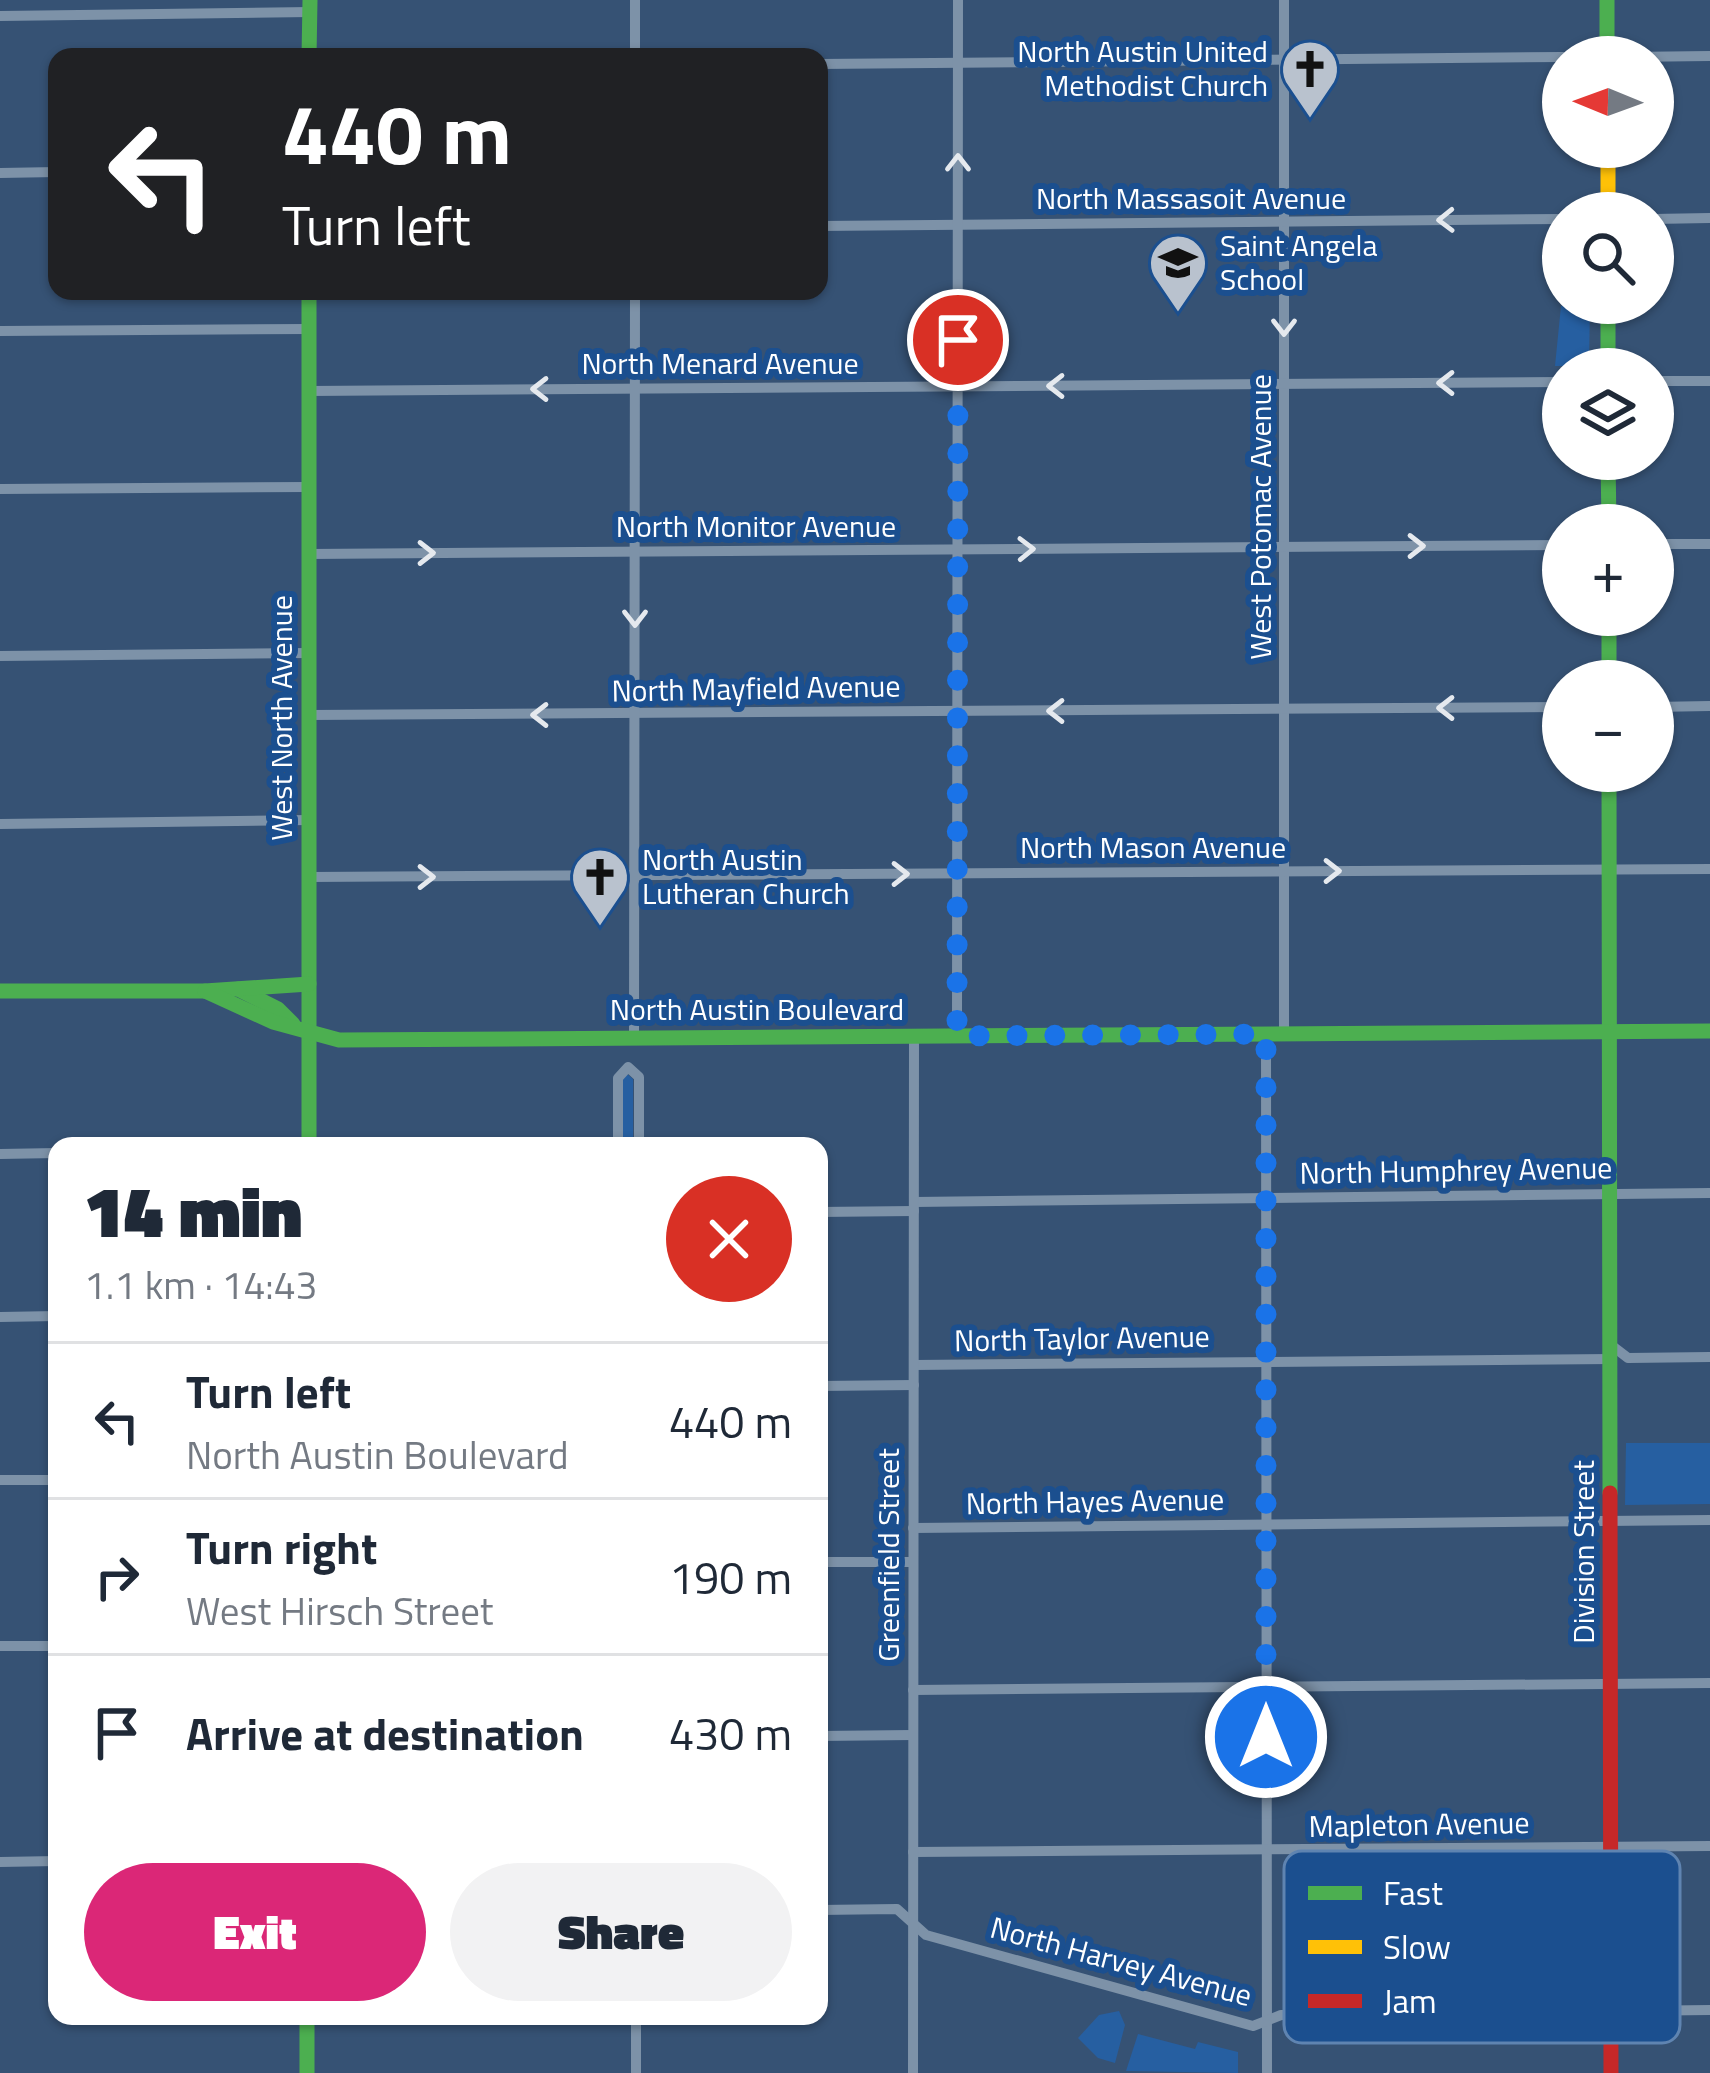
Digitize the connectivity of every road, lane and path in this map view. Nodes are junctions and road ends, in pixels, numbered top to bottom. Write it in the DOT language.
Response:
graph roads {
  1 [pos="635,0"];
  2 [pos="958,0"];
  3 [pos="1284,0"];
  4 [pos="1607,0"];
  5 [pos="310,6"];
  6 [pos="0,16"];
  7 [pos="1607,36"];
  8 [pos="310,48"];
  9 [pos="635,48"];
  10 [pos="1674,56"];
  11 [pos="1710,56"];
  12 [pos="1542,58"];
  13 [pos="1284,60"];
  14 [pos="958,63"];
  15 [pos="828,64"];
  16 [pos="48,172"];
  17 [pos="0,173"];
  18 [pos="1674,218"];
  19 [pos="1710,218"];
  20 [pos="1542,219"];
  21 [pos="1284,222"];
  22 [pos="958,225"];
  23 [pos="828,226"];
  24 [pos="309,300"];
  25 [pos="635,300"];
  26 [pos="309,329"];
  27 [pos="0,331"];
  28 [pos="1674,381"];
  29 [pos="1710,381"];
  30 [pos="1542,382"];
  31 [pos="1285,384"];
  32 [pos="958,386"];
  33 [pos="635,389"];
  34 [pos="309,391"];
  35 [pos="309,487"];
  36 [pos="0,490"];
  37 [pos="1674,544"];
  38 [pos="1710,544"];
  39 [pos="1542,545"];
  40 [pos="1285,547"];
  41 [pos="958,550"];
  42 [pos="635,553"];
  43 [pos="309,554"];
  44 [pos="309,653"];
  45 [pos="0,656"];
  46 [pos="1674,706"];
  47 [pos="1710,706"];
  48 [pos="1542,707"];
  49 [pos="1285,709"];
  50 [pos="958,711"];
  51 [pos="309,715"];
  52 [pos="634,715"];
  53 [pos="1610,792"];
  54 [pos="309,820"];
  55 [pos="0,824"];
  56 [pos="1710,869"];
  57 [pos="1610,870"];
  58 [pos="1285,872"];
  59 [pos="957,874"];
  60 [pos="634,875"];
  61 [pos="309,877"];
  62 [pos="309,984"];
  63 [pos="236,987"];
  64 [pos="205,991"];
  65 [pos="0,992"];
  66 [pos="301,1029"];
  67 [pos="1710,1031"];
  68 [pos="1610,1032"];
  69 [pos="1266,1034"];
  70 [pos="1284,1034"];
  71 [pos="914,1036"];
  72 [pos="957,1036"];
  73 [pos="634,1038"];
  74 [pos="308,1137"];
  75 [pos="618,1137"];
  76 [pos="639,1137"];
  77 [pos="48,1153"];
  78 [pos="0,1154"];
  79 [pos="1610,1193"];
  80 [pos="1710,1193"];
  81 [pos="1266,1198"];
  82 [pos="914,1206"];
  83 [pos="828,1211"];
  84 [pos="48,1316"];
  85 [pos="0,1317"];
  86 [pos="1617,1354"];
  87 [pos="1710,1357"];
  88 [pos="1266,1360"];
  89 [pos="914,1365"];
  90 [pos="914,1385"];
  91 [pos="828,1386"];
  92 [pos="0,1480"];
  93 [pos="48,1480"];
  94 [pos="1710,1520"];
  95 [pos="1611,1521"];
  96 [pos="1266,1524"];
  97 [pos="914,1528"];
  98 [pos="828,1562"];
  99 [pos="913,1562"];
  100 [pos="0,1646"];
  101 [pos="48,1646"];
  102 [pos="1710,1683"];
  103 [pos="1611,1684"];
  104 [pos="1266,1688"];
  105 [pos="913,1690"];
  106 [pos="913,1735"];
  107 [pos="828,1736"];
  108 [pos="1710,1846"];
  109 [pos="1611,1847"];
  110 [pos="1266,1851"];
  111 [pos="1611,1851"];
  112 [pos="913,1852"];
  113 [pos="48,1861"];
  114 [pos="0,1862"];
  115 [pos="828,1910"];
  116 [pos="913,1920"];
  117 [pos="1680,2010"];
  118 [pos="1710,2010"];
  119 [pos="1284,2015"];
  120 [pos="1267,2020"];
  121 [pos="308,2025"];
  122 [pos="636,2025"];
  123 [pos="307,2073"];
  124 [pos="636,2073"];
  125 [pos="913,2073"];
  126 [pos="1267,2073"];
  1 -- 9 [label="street"];
  2 -- 14 [label="street"];
  3 -- 13 [label="street, West Potomac Avenue"];
  4 -- 7 [label="street"];
  5 -- 6 [label="street"];
  5 -- 8 [label="street"];
  10 -- 11 [label="street"];
  12 -- 13 [label="street"];
  13 -- 14 [label="street"];
  13 -- 21 [label="street, West Potomac Avenue"];
  14 -- 15 [label="street"];
  22 -- 14 [label="street, one-way"];
  16 -- 17 [label="street"];
  18 -- 19 [label="street"];
  20 -- 21 [label="street, North Massasoit Avenue, one-way"];
  21 -- 22 [label="street, North Massasoit Avenue"];
  21 -- 31 [label="street, West Potomac Avenue, one-way"];
  22 -- 23 [label="street, North Massasoit Avenue"];
  22 -- 32 [label="street"];
  24 -- 26 [label="street, West North Avenue"];
  25 -- 33 [label="street"];
  26 -- 27 [label="street"];
  26 -- 34 [label="street, West North Avenue"];
  28 -- 29 [label="street"];
  30 -- 31 [label="street, North Menard Avenue, one-way"];
  31 -- 32 [label="street, North Menard Avenue, one-way"];
  31 -- 40 [label="street, West Potomac Avenue"];
  32 -- 33 [label="street, North Menard Avenue"];
  32 -- 41 [label="street"];
  33 -- 34 [label="street, North Menard Avenue, one-way"];
  33 -- 42 [label="street"];
  34 -- 35 [label="street, West North Avenue"];
  35 -- 36 [label="street"];
  35 -- 43 [label="street, West North Avenue"];
  37 -- 38 [label="street"];
  40 -- 39 [label="street, North Monitor Avenue, one-way"];
  41 -- 40 [label="street, North Monitor Avenue, one-way"];
  40 -- 49 [label="street, West Potomac Avenue"];
  41 -- 42 [label="street, North Monitor Avenue"];
  41 -- 50 [label="street"];
  43 -- 42 [label="street, North Monitor Avenue, one-way"];
  42 -- 52 [label="street, one-way"];
  43 -- 44 [label="street, West North Avenue"];
  44 -- 45 [label="street"];
  44 -- 51 [label="street, West North Avenue"];
  46 -- 47 [label="street"];
  48 -- 49 [label="street, North Mayfield Avenue, one-way"];
  49 -- 50 [label="street, North Mayfield Avenue, one-way"];
  49 -- 58 [label="street, West Potomac Avenue"];
  50 -- 52 [label="street, North Mayfield Avenue"];
  50 -- 59 [label="street"];
  52 -- 51 [label="street, North Mayfield Avenue, one-way"];
  51 -- 54 [label="street, West North Avenue"];
  52 -- 60 [label="street"];
  53 -- 57 [label="street, Division Street"];
  54 -- 55 [label="street"];
  54 -- 61 [label="street, West North Avenue"];
  56 -- 57 [label="street, North Mason Avenue"];
  58 -- 57 [label="street, North Mason Avenue, one-way"];
  57 -- 68 [label="street, Division Street"];
  58 -- 59 [label="street, North Mason Avenue"];
  58 -- 70 [label="street, West Potomac Avenue"];
  60 -- 59 [label="street, North Mason Avenue, one-way"];
  59 -- 72 [label="street"];
  61 -- 60 [label="street, North Mason Avenue, one-way"];
  60 -- 73 [label="street"];
  61 -- 62 [label="street, West North Avenue"];
  62 -- 63 [label="street"];
  62 -- 66 [label="street, West North Avenue"];
  63 -- 64 [label="street"];
  63 -- 66 [label="street"];
  64 -- 65 [label="street"];
  64 -- 66 [label="street, North Austin Boulevard"];
  66 -- 73 [label="street, North Austin Boulevard"];
  66 -- 74 [label="street, West North Avenue"];
  67 -- 68 [label="street, North Austin Boulevard"];
  68 -- 70 [label="street, North Austin Boulevard"];
  68 -- 79 [label="street, Division Street"];
  69 -- 70 [label="street, North Austin Boulevard"];
  69 -- 72 [label="street, North Austin Boulevard"];
  69 -- 81 [label="street"];
  71 -- 72 [label="street, North Austin Boulevard"];
  71 -- 73 [label="street, North Austin Boulevard"];
  71 -- 82 [label="street, Greenfield Street"];
  75 -- 76 [label="street"];
  77 -- 78 [label="street"];
  79 -- 80 [label="street, North Humphrey Avenue"];
  79 -- 81 [label="street, North Humphrey Avenue"];
  79 -- 86 [label="street, Division Street"];
  81 -- 82 [label="street, North Humphrey Avenue"];
  81 -- 88 [label="street"];
  82 -- 83 [label="street, North Humphrey Avenue"];
  82 -- 89 [label="street, Greenfield Street"];
  84 -- 85 [label="street"];
  86 -- 87 [label="street, North Taylor Avenue"];
  86 -- 88 [label="street, North Taylor Avenue"];
  86 -- 95 [label="street, Division Street"];
  88 -- 89 [label="street, North Taylor Avenue"];
  88 -- 96 [label="street"];
  89 -- 90 [label="street, Greenfield Street"];
  90 -- 91 [label="street"];
  90 -- 97 [label="street, Greenfield Street"];
  92 -- 93 [label="street"];
  94 -- 95 [label="street, North Hayes Avenue"];
  95 -- 96 [label="street, North Hayes Avenue"];
  95 -- 103 [label="street, Division Street"];
  96 -- 97 [label="street, North Hayes Avenue"];
  96 -- 104 [label="street"];
  97 -- 99 [label="street, Greenfield Street"];
  98 -- 99 [label="street"];
  99 -- 105 [label="street, Greenfield Street"];
  100 -- 101 [label="street"];
  102 -- 103 [label="street"];
  103 -- 104 [label="street"];
  103 -- 109 [label="street, Division Street"];
  104 -- 105 [label="street"];
  104 -- 110 [label="street"];
  105 -- 106 [label="street, Greenfield Street"];
  106 -- 107 [label="street"];
  106 -- 112 [label="street, Greenfield Street"];
  108 -- 109 [label="street, Mapleton Avenue"];
  109 -- 110 [label="street, Mapleton Avenue"];
  109 -- 111 [label="street, Division Street"];
  110 -- 112 [label="street, Mapleton Avenue"];
  110 -- 120 [label="street"];
  112 -- 116 [label="street, Greenfield Street"];
  113 -- 114 [label="street"];
  115 -- 116 [label="street, North Harvey Avenue"];
  116 -- 120 [label="street, North Harvey Avenue"];
  116 -- 125 [label="street, Greenfield Street"];
  117 -- 118 [label="street, North Harvey Avenue"];
  119 -- 120 [label="street, North Harvey Avenue"];
  120 -- 126 [label="street"];
  121 -- 123 [label="street"];
  122 -- 124 [label="street"];
}
